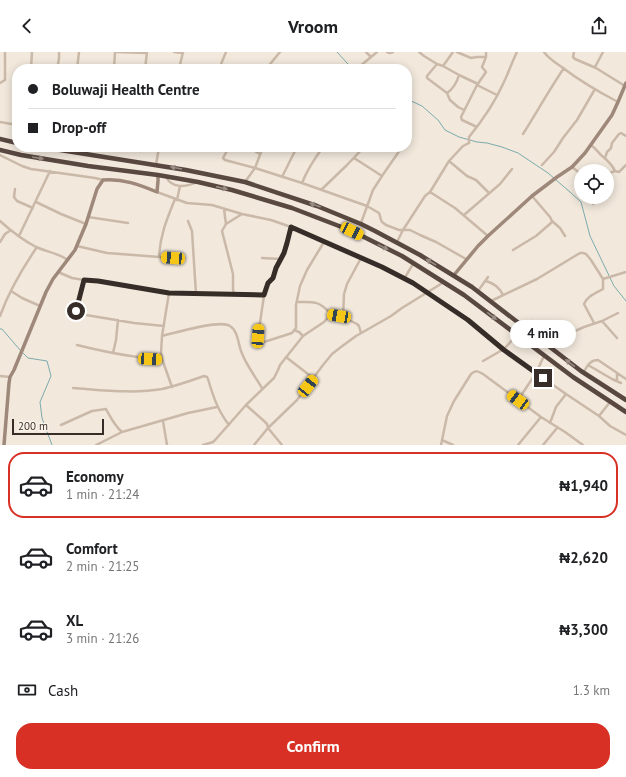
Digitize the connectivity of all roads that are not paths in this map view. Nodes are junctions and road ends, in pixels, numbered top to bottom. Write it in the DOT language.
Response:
graph roads {
  1 [pos="5,52"];
  2 [pos="32,52"];
  3 [pos="59,52"];
  4 [pos="79,52"];
  5 [pos="116,52"];
  6 [pos="147,52"];
  7 [pos="174,52"];
  8 [pos="226,52"];
  9 [pos="280,52"];
  10 [pos="366,52"];
  11 [pos="377,52"];
  12 [pos="387,52"];
  13 [pos="393,52"];
  14 [pos="419,52"];
  15 [pos="452,52"];
  16 [pos="457,52"];
  17 [pos="486,52"];
  18 [pos="517,52"];
  19 [pos="544,52"];
  20 [pos="574,52"];
  21 [pos="603,52"];
  22 [pos="183,53"];
  23 [pos="371,57"];
  24 [pos="486,57"];
  25 [pos="31,64"];
  26 [pos="58,64"];
  27 [pos="78,64"];
  28 [pos="115,64"];
  29 [pos="146,64"];
  30 [pos="180,64"];
  31 [pos="221,64"];
  32 [pos="270,64"];
  33 [pos="363,64"];
  34 [pos="437,64"];
  35 [pos="442,66"];
  36 [pos="595,67"];
  37 [pos="564,68"];
  38 [pos="459,75"];
  39 [pos="0,83"];
  40 [pos="478,84"];
  41 [pos="625,86"];
  42 [pos="595,89"];
  43 [pos="447,94"];
  44 [pos="497,95"];
  45 [pos="618,102"];
  46 [pos="464,110"];
  47 [pos="0,122"];
  48 [pos="12,124"];
  49 [pos="477,127"];
  50 [pos="523,134"];
  51 [pos="626,136"];
  52 [pos="0,139"];
  53 [pos="12,142"];
  54 [pos="591,145"];
  55 [pos="0,150"];
  56 [pos="78,152"];
  57 [pos="158,152"];
  58 [pos="226,152"];
  59 [pos="257,152"];
  60 [pos="294,152"];
  61 [pos="319,152"];
  62 [pos="359,152"];
  63 [pos="399,152"];
  64 [pos="260,154"];
  65 [pos="0,155"];
  66 [pos="354,158"];
  67 [pos="606,158"];
  68 [pos="449,161"];
  69 [pos="156,165"];
  70 [pos="542,165"];
  71 [pos="626,165"];
  72 [pos="572,167"];
  73 [pos="255,168"];
  74 [pos="512,169"];
  75 [pos="50,171"];
  76 [pos="615,171"];
  77 [pos="158,175"];
  78 [pos="166,176"];
  79 [pos="382,176"];
  80 [pos="282,177"];
  81 [pos="103,180"];
  82 [pos="198,182"];
  83 [pos="245,182"];
  84 [pos="302,183"];
  85 [pos="180,186"];
  86 [pos="15,189"];
  87 [pos="320,190"];
  88 [pos="157,192"];
  89 [pos="430,192"];
  90 [pos="489,193"];
  91 [pos="532,196"];
  92 [pos="176,199"];
  93 [pos="36,202"];
  94 [pos="367,206"];
  95 [pos="33,208"];
  96 [pos="224,209"];
  97 [pos="242,214"];
  98 [pos="464,215"];
  99 [pos="88,217"];
  100 [pos="0,221"];
  101 [pos="188,221"];
  102 [pos="552,221"];
  103 [pos="128,223"];
  104 [pos="86,224"];
  105 [pos="226,224"];
  106 [pos="361,224"];
  107 [pos="291,227"];
  108 [pos="11,230"];
  109 [pos="404,230"];
  110 [pos="19,236"];
  111 [pos="488,236"];
  112 [pos="565,236"];
  113 [pos="0,242"];
  114 [pos="324,242"];
  115 [pos="398,242"];
  116 [pos="77,246"];
  117 [pos="37,247"];
  118 [pos="512,250"];
  119 [pos="159,257"];
  120 [pos="173,258"];
  121 [pos="262,258"];
  122 [pos="361,258"];
  123 [pos="280,259"];
  124 [pos="466,259"];
  125 [pos="68,260"];
  126 [pos="414,263"];
  127 [pos="58,272"];
  128 [pos="626,272"];
  129 [pos="454,275"];
  130 [pos="605,278"];
  131 [pos="404,279"];
  132 [pos="84,280"];
  133 [pos="444,282"];
  134 [pos="11,291"];
  135 [pos="477,291"];
  136 [pos="169,293"];
  137 [pos="428,293"];
  138 [pos="196,294"];
  139 [pos="234,295"];
  140 [pos="264,295"];
  141 [pos="503,295"];
  142 [pos="491,301"];
  143 [pos="297,302"];
  144 [pos="40,306"];
  145 [pos="618,313"];
  146 [pos="330,315"];
  147 [pos="0,316"];
  148 [pos="343,317"];
  149 [pos="118,320"];
  150 [pos="602,321"];
  151 [pos="532,322"];
  152 [pos="594,324"];
  153 [pos="164,326"];
  154 [pos="523,326"];
  155 [pos="294,330"];
  156 [pos="361,332"];
  157 [pos="517,335"];
  158 [pos="162,336"];
  159 [pos="303,336"];
  160 [pos="618,338"];
  161 [pos="78,345"];
  162 [pos="548,346"];
  163 [pos="504,350"];
  164 [pos="113,353"];
  165 [pos="544,356"];
  166 [pos="286,357"];
  167 [pos="162,359"];
  168 [pos="483,361"];
  169 [pos="588,365"];
  170 [pos="584,372"];
  171 [pos="536,373"];
  172 [pos="617,373"];
  173 [pos="0,376"];
  174 [pos="10,376"];
  175 [pos="314,378"];
  176 [pos="626,379"];
  177 [pos="617,381"];
  178 [pos="621,383"];
  179 [pos="172,386"];
  180 [pos="73,388"];
  181 [pos="262,388"];
  182 [pos="566,394"];
  183 [pos="518,400"];
  184 [pos="626,400"];
  185 [pos="610,402"];
  186 [pos="246,405"];
  187 [pos="218,407"];
  188 [pos="626,412"];
  189 [pos="599,416"];
  190 [pos="541,417"];
  191 [pos="164,421"];
  192 [pos="550,423"];
  193 [pos="229,425"];
  194 [pos="61,426"];
  195 [pos="268,428"];
  196 [pos="557,428"];
  197 [pos="122,432"];
  198 [pos="2,433"];
  199 [pos="626,435"];
  200 [pos="442,440"];
  201 [pos="4,445"];
  202 [pos="96,445"];
  203 [pos="167,445"];
  204 [pos="205,445"];
  205 [pos="254,445"];
  206 [pos="282,445"];
  207 [pos="441,445"];
  208 [pos="453,445"];
  209 [pos="518,445"];
  210 [pos="543,445"];
  211 [pos="583,445"];
  1 -- 39 [label="street"];
  2 -- 25 [label="street"];
  3 -- 26 [label="street"];
  4 -- 27 [label="street"];
  5 -- 6 [label="street"];
  5 -- 28 [label="street"];
  6 -- 29 [label="street"];
  7 -- 22 [label="street"];
  8 -- 31 [label="street"];
  9 -- 32 [label="street"];
  10 -- 23 [label="street"];
  11 -- 23 [label="street"];
  12 -- 13 [label="street"];
  14 -- 34 [label="street"];
  15 -- 35 [label="street"];
  16 -- 24 [label="street"];
  17 -- 24 [label="street"];
  18 -- 44 [label="street"];
  19 -- 37 [label="street"];
  20 -- 36 [label="street"];
  21 -- 36 [label="street"];
  22 -- 30 [label="street"];
  23 -- 33 [label="street"];
  24 -- 40 [label="street"];
  34 -- 35 [label="street"];
  34 -- 43 [label="street"];
  35 -- 38 [label="street"];
  36 -- 41 [label="street"];
  37 -- 42 [label="street"];
  37 -- 50 [label="street"];
  38 -- 40 [label="street"];
  38 -- 43 [label="street"];
  40 -- 44 [label="street"];
  40 -- 46 [label="street"];
  41 -- 45 [label="street"];
  42 -- 45 [label="street"];
  42 -- 70 [label="street"];
  43 -- 46 [label="street"];
  44 -- 49 [label="street"];
  45 -- 54 [label="street"];
  46 -- 49 [label="street"];
  47 -- 48 [label="street"];
  49 -- 68 [label="street"];
  51 -- 67 [label="street"];
  52 -- 53 [label="highway"];
  54 -- 67 [label="street"];
  54 -- 72 [label="street"];
  55 -- 77 [label="highway, one-way"];
  56 -- 69 [label="highway"];
  57 -- 69 [label="street"];
  58 -- 73 [label="street"];
  59 -- 64 [label="street"];
  60 -- 80 [label="street"];
  61 -- 84 [label="street"];
  62 -- 66 [label="street"];
  63 -- 79 [label="street"];
  64 -- 73 [label="street"];
  65 -- 75 [label="street"];
  66 -- 79 [label="street"];
  66 -- 87 [label="street"];
  67 -- 76 [label="street"];
  68 -- 89 [label="street"];
  68 -- 90 [label="street"];
  83 -- 69 [label="highway, one-way"];
  71 -- 76 [label="street"];
  72 -- 91 [label="street"];
  73 -- 80 [label="street"];
  73 -- 83 [label="street"];
  74 -- 90 [label="street"];
  75 -- 81 [label="street"];
  75 -- 93 [label="street"];
  77 -- 78 [label="highway"];
  77 -- 88 [label="street"];
  78 -- 82 [label="highway"];
  78 -- 85 [label="street"];
  79 -- 94 [label="street"];
  80 -- 84 [label="street"];
  81 -- 88 [label="street"];
  81 -- 99 [label="street"];
  82 -- 85 [label="street"];
  82 -- 126 [label="highway, one-way"];
  106 -- 83 [label="highway, one-way"];
  84 -- 87 [label="street"];
  85 -- 92 [label="street"];
  86 -- 95 [label="street"];
  87 -- 94 [label="street"];
  88 -- 92 [label="street"];
  89 -- 98 [label="street"];
  89 -- 109 [label="street"];
  90 -- 98 [label="street"];
  91 -- 102 [label="street"];
  91 -- 111 [label="street"];
  92 -- 96 [label="street"];
  92 -- 119 [label="street"];
  93 -- 95 [label="street"];
  93 -- 104 [label="street"];
  94 -- 106 [label="street"];
  94 -- 109 [label="street"];
  95 -- 110 [label="street"];
  96 -- 97 [label="street"];
  96 -- 105 [label="street"];
  97 -- 105 [label="street"];
  97 -- 107 [label="street"];
  98 -- 111 [label="street"];
  99 -- 103 [label="street"];
  99 -- 104 [label="street"];
  100 -- 108 [label="street"];
  101 -- 138 [label="street"];
  102 -- 112 [label="street"];
  102 -- 118 [label="street"];
  104 -- 116 [label="street"];
  105 -- 139 [label="street"];
  106 -- 115 [label="highway"];
  107 -- 114 [label="street"];
  107 -- 123 [label="street"];
  108 -- 110 [label="street"];
  108 -- 113 [label="street"];
  109 -- 115 [label="street"];
  109 -- 124 [label="street"];
  110 -- 117 [label="street"];
  111 -- 124 [label="street"];
  114 -- 122 [label="street"];
  114 -- 143 [label="street"];
  129 -- 115 [label="highway, one-way"];
  116 -- 119 [label="street"];
  116 -- 125 [label="street"];
  117 -- 125 [label="street"];
  117 -- 134 [label="street"];
  119 -- 120 [label="street"];
  121 -- 123 [label="street"];
  122 -- 131 [label="street"];
  122 -- 148 [label="street"];
  123 -- 140 [label="street"];
  124 -- 129 [label="street"];
  125 -- 127 [label="street"];
  126 -- 131 [label="street"];
  126 -- 133 [label="highway"];
  127 -- 132 [label="street"];
  127 -- 144 [label="street"];
  128 -- 130 [label="street"];
  129 -- 135 [label="highway"];
  130 -- 141 [label="street"];
  130 -- 152 [label="street"];
  131 -- 137 [label="street"];
  132 -- 136 [label="street"];
  132 -- 149 [label="street"];
  133 -- 137 [label="street"];
  133 -- 157 [label="highway, one-way"];
  134 -- 144 [label="street"];
  134 -- 147 [label="street"];
  135 -- 141 [label="street"];
  135 -- 142 [label="highway"];
  136 -- 138 [label="street"];
  136 -- 153 [label="street"];
  137 -- 156 [label="street"];
  137 -- 163 [label="street"];
  138 -- 139 [label="street"];
  139 -- 140 [label="street"];
  140 -- 155 [label="street"];
  141 -- 142 [label="street"];
  142 -- 154 [label="highway"];
  143 -- 146 [label="street"];
  143 -- 155 [label="street"];
  144 -- 174 [label="street"];
  145 -- 150 [label="street"];
  146 -- 148 [label="street"];
  146 -- 159 [label="street"];
  148 -- 156 [label="street"];
  149 -- 153 [label="street"];
  149 -- 164 [label="street"];
  150 -- 152 [label="street"];
  150 -- 160 [label="street"];
  151 -- 154 [label="street"];
  152 -- 162 [label="street"];
  153 -- 158 [label="street"];
  154 -- 162 [label="highway"];
  155 -- 159 [label="street"];
  156 -- 175 [label="street"];
  157 -- 163 [label="street"];
  157 -- 165 [label="highway"];
  158 -- 167 [label="street"];
  158 -- 181 [label="street"];
  159 -- 166 [label="street"];
  161 -- 164 [label="street"];
  170 -- 162 [label="highway, one-way"];
  163 -- 168 [label="street"];
  163 -- 171 [label="street"];
  164 -- 167 [label="street"];
  165 -- 171 [label="street"];
  165 -- 185 [label="highway"];
  166 -- 175 [label="street"];
  166 -- 181 [label="street"];
  167 -- 179 [label="street"];
  169 -- 170 [label="street"];
  169 -- 172 [label="street"];
  169 -- 177 [label="street"];
  170 -- 184 [label="highway"];
  171 -- 182 [label="street"];
  171 -- 183 [label="street"];
  172 -- 176 [label="street"];
  172 -- 177 [label="street"];
  173 -- 174 [label="street"];
  174 -- 198 [label="street"];
  175 -- 195 [label="street"];
  177 -- 178 [label="street"];
  179 -- 180 [label="street"];
  179 -- 187 [label="street"];
  181 -- 186 [label="street"];
  182 -- 189 [label="street"];
  182 -- 192 [label="street"];
  183 -- 190 [label="street"];
  183 -- 200 [label="street"];
  185 -- 188 [label="highway"];
  185 -- 189 [label="street"];
  186 -- 193 [label="street"];
  186 -- 195 [label="street"];
  187 -- 191 [label="street"];
  187 -- 193 [label="street"];
  189 -- 199 [label="street"];
  190 -- 192 [label="street"];
  190 -- 209 [label="street"];
  191 -- 197 [label="street"];
  191 -- 203 [label="street"];
  192 -- 196 [label="street"];
  193 -- 204 [label="street"];
  194 -- 197 [label="street"];
  195 -- 205 [label="street"];
  195 -- 206 [label="street"];
  196 -- 210 [label="street"];
  196 -- 211 [label="street"];
  197 -- 202 [label="street"];
  198 -- 201 [label="street"];
  200 -- 207 [label="street"];
  200 -- 208 [label="street"];
}
